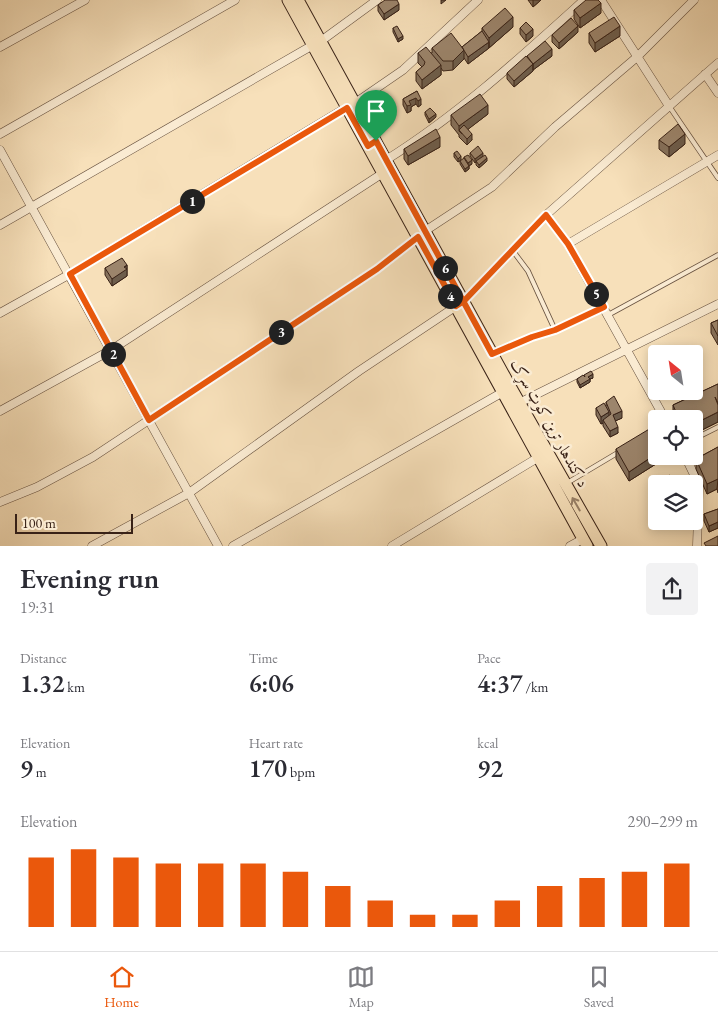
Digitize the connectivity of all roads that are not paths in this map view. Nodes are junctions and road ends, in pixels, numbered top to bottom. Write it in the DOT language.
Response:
graph roads {
  1 [pos="85,0"];
  2 [pos="235,0"];
  3 [pos="288,0"];
  4 [pos="298,0"];
  5 [pos="377,0"];
  6 [pos="478,0"];
  7 [pos="584,0"];
  8 [pos="601,0"];
  9 [pos="694,0"];
  10 [pos="317,43"];
  11 [pos="0,47"];
  12 [pos="637,57"];
  13 [pos="718,63"];
  14 [pos="705,74"];
  15 [pos="718,93"];
  16 [pos="351,105"];
  17 [pos="668,106"];
  18 [pos="0,134"];
  19 [pos="372,143"];
  20 [pos="0,150"];
  21 [pos="718,155"];
  22 [pos="386,160"];
  23 [pos="706,161"];
  24 [pos="383,173"];
  25 [pos="718,178"];
  26 [pos="32,206"];
  27 [pos="546,215"];
  28 [pos="0,225"];
  29 [pos="422,234"];
  30 [pos="568,244"];
  31 [pos="513,251"];
  32 [pos="718,255"];
  33 [pos="70,274"];
  34 [pos="460,304"];
  35 [pos="718,304"];
  36 [pos="604,307"];
  37 [pos="0,313"];
  38 [pos="608,315"];
  39 [pos="555,330"];
  40 [pos="111,350"];
  41 [pos="628,350"];
  42 [pos="492,354"];
  43 [pos="503,392"];
  44 [pos="519,403"];
  45 [pos="660,410"];
  46 [pos="0,411"];
  47 [pos="149,420"];
  48 [pos="718,427"];
  49 [pos="703,434"];
  50 [pos="622,450"];
  51 [pos="539,457"];
  52 [pos="689,465"];
  53 [pos="565,484"];
  54 [pos="189,493"];
  55 [pos="0,502"];
  56 [pos="585,542"];
  57 [pos="92,546"];
  58 [pos="218,546"];
  59 [pos="233,546"];
  60 [pos="392,546"];
  61 [pos="570,546"];
  62 [pos="600,546"];
  63 [pos="697,546"];
  1 -- 11 [label="street"];
  2 -- 18 [label="street"];
  3 -- 10 [label="main road, د کندهار ترين کوټ سړک"];
  4 -- 10 [label="main road, د کندهار ترين کوټ سړک"];
  5 -- 10 [label="street"];
  6 -- 16 [label="street"];
  7 -- 22 [label="street"];
  8 -- 12 [label="street"];
  9 -- 12 [label="street"];
  10 -- 16 [label="main road, د کندهار ترين کوټ سړک"];
  10 -- 26 [label="street"];
  12 -- 17 [label="street"];
  12 -- 29 [label="street"];
  13 -- 14 [label="street"];
  14 -- 15 [label="street"];
  14 -- 17 [label="street"];
  16 -- 19 [label="main road, د کندهار ترين کوټ سړک"];
  16 -- 33 [label="street"];
  17 -- 23 [label="lane"];
  17 -- 27 [label="street"];
  19 -- 22 [label="main road, د کندهار ترين کوټ سړک"];
  19 -- 24 [label="main road, د کندهار ترين کوټ سړک"];
  20 -- 26 [label="street"];
  21 -- 23 [label="street"];
  22 -- 29 [label="main road, د کندهار ترين کوټ سړک"];
  23 -- 25 [label="lane"];
  23 -- 30 [label="street"];
  24 -- 29 [label="main road, د کندهار ترين کوټ سړک"];
  24 -- 40 [label="street"];
  26 -- 28 [label="street"];
  26 -- 33 [label="street"];
  27 -- 30 [label="street"];
  27 -- 31 [label="street"];
  29 -- 34 [label="main road, د کندهار ترين کوټ سړک"];
  29 -- 47 [label="street"];
  30 -- 36 [label="street"];
  31 -- 34 [label="street"];
  31 -- 39 [label="lane"];
  32 -- 38 [label="lane"];
  33 -- 37 [label="street"];
  33 -- 40 [label="street"];
  34 -- 42 [label="main road, د کندهار ترين کوټ سړک"];
  34 -- 43 [label="main road, د کندهار ترين کوټ سړک"];
  34 -- 54 [label="street"];
  35 -- 41 [label="street"];
  36 -- 38 [label="street"];
  36 -- 39 [label="lane"];
  38 -- 41 [label="street"];
  39 -- 42 [label="lane"];
  40 -- 46 [label="street"];
  40 -- 47 [label="street"];
  41 -- 44 [label="street"];
  41 -- 45 [label="street"];
  42 -- 44 [label="main road, د کندهار ترين کوټ سړک"];
  43 -- 51 [label="main road, د کندهار ترين کوټ سړک"];
  43 -- 59 [label="street"];
  44 -- 53 [label="main road, د کندهار ترين کوټ سړک"];
  47 -- 54 [label="street"];
  47 -- 55 [label="street"];
  48 -- 49 [label="lane"];
  50 -- 53 [label="lane"];
  51 -- 56 [label="main road, د کندهار ترين کوټ سړک"];
  51 -- 60 [label="street"];
  52 -- 63 [label="street"];
  62 -- 53 [label="main road, د کندهار ترين کوټ سړک, one-way"];
  54 -- 57 [label="street"];
  54 -- 58 [label="street"];
  56 -- 61 [label="street"];
}
